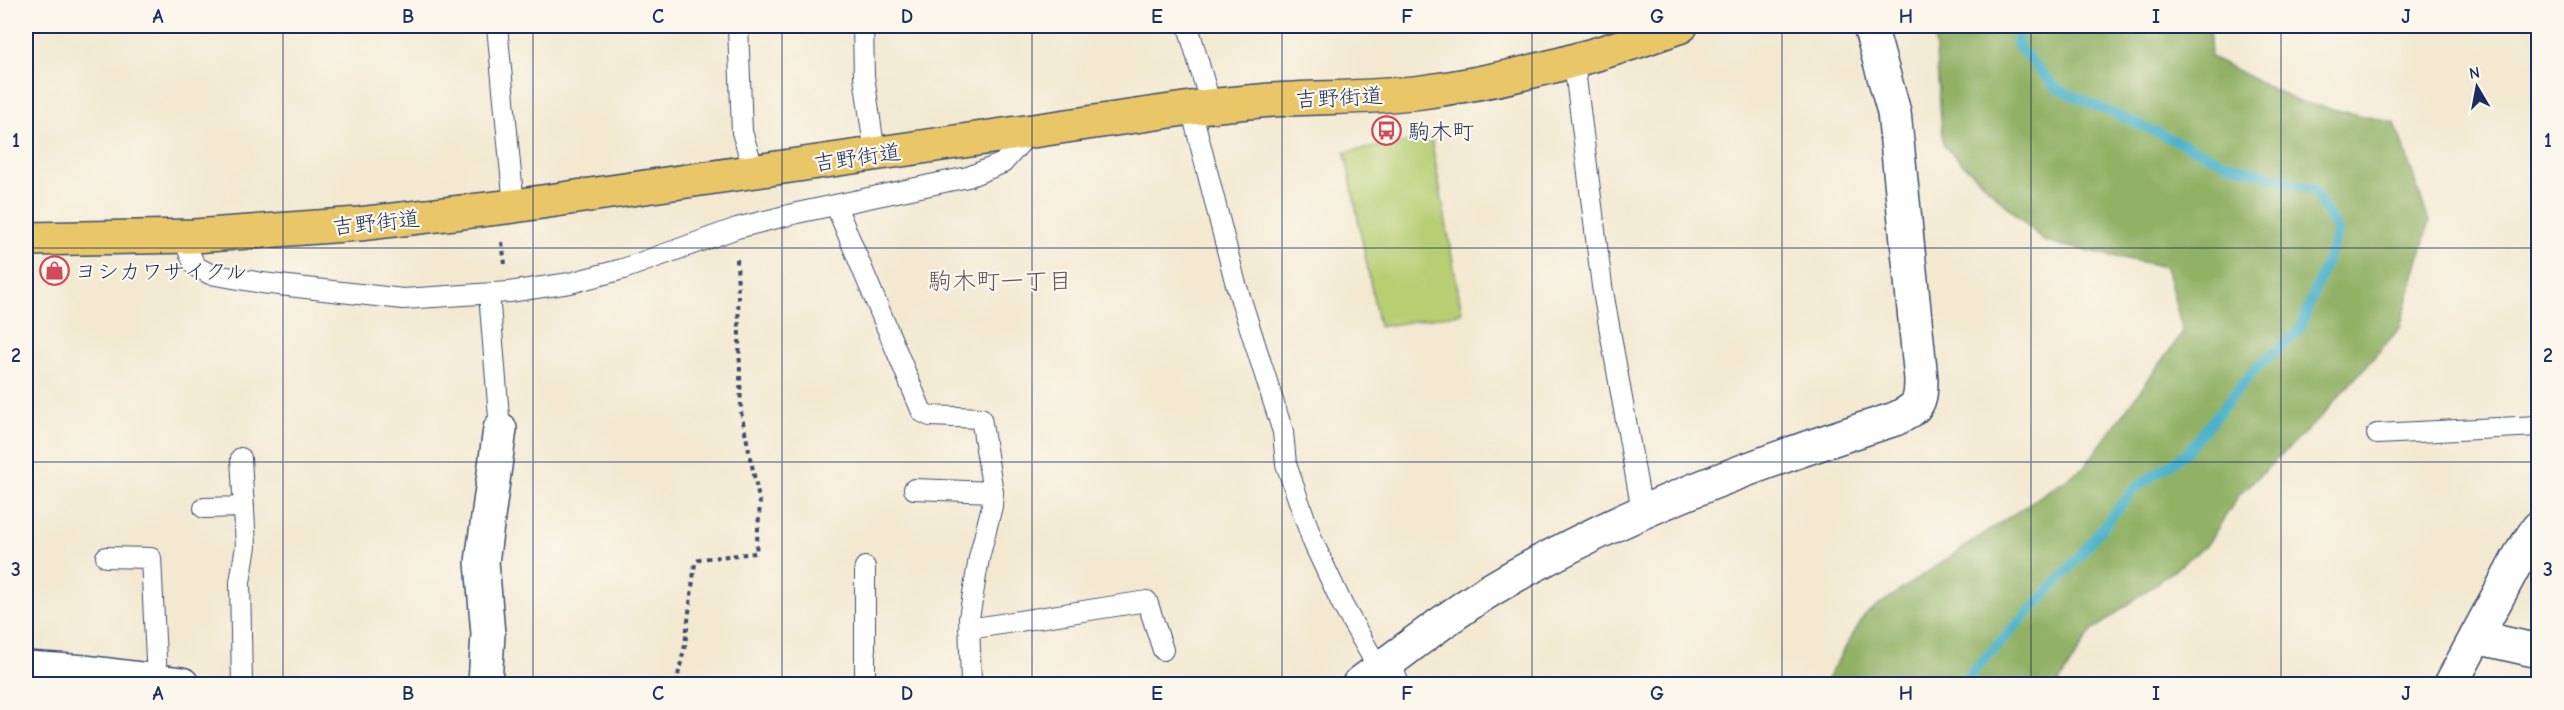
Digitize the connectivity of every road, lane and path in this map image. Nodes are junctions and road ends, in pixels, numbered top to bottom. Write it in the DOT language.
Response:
graph roads {
  1 [pos="497,26"];
  2 [pos="738,26"];
  3 [pos="863,26"];
  4 [pos="1188,26"];
  5 [pos="1681,26"];
  6 [pos="1870,26"];
  7 [pos="1574,62"];
  8 [pos="1201,107"];
  9 [pos="1030,132"];
  10 [pos="875,154"];
  11 [pos="754,171"];
  12 [pos="836,206"];
  13 [pos="506,207"];
  14 [pos="737,228"];
  15 [pos="182,236"];
  16 [pos="26,239"];
  17 [pos="499,293"];
  18 [pos="2538,426"];
  19 [pos="500,429"];
  20 [pos="2377,434"];
  21 [pos="241,458"];
  22 [pos="914,489"];
  23 [pos="993,492"];
  24 [pos="244,507"];
  25 [pos="204,508"];
  26 [pos="1642,511"];
  27 [pos="2538,528"];
  28 [pos="106,557"];
  29 [pos="865,567"];
  30 [pos="969,629"];
  31 [pos="2476,637"];
  32 [pos="1163,650"];
  33 [pos="2538,651"];
  34 [pos="26,668"];
  35 [pos="1382,675"];
  36 [pos="87,678"];
  37 [pos="170,682"];
  38 [pos="242,684"];
  39 [pos="485,684"];
  40 [pos="676,684"];
  41 [pos="865,684"];
  42 [pos="971,684"];
  43 [pos="2451,684"];
  1 -- 13 [label="lane"];
  2 -- 11 [label="lane"];
  3 -- 10 [label="lane"];
  4 -- 8 [label="lane"];
  5 -- 7 [label="highway, 吉野街道"];
  6 -- 26 [label="street"];
  7 -- 8 [label="highway, 吉野街道"];
  7 -- 26 [label="lane"];
  8 -- 9 [label="highway, 吉野街道"];
  8 -- 35 [label="lane"];
  9 -- 10 [label="highway, 吉野街道"];
  9 -- 12 [label="lane"];
  10 -- 11 [label="highway, 吉野街道"];
  11 -- 13 [label="highway, 吉野街道"];
  12 -- 14 [label="lane"];
  12 -- 23 [label="lane"];
  13 -- 15 [label="highway, 吉野街道"];
  13 -- 17 [label="path"];
  14 -- 17 [label="lane"];
  14 -- 40 [label="path"];
  15 -- 16 [label="highway, 吉野街道"];
  15 -- 17 [label="lane"];
  17 -- 19 [label="lane"];
  18 -- 20 [label="lane"];
  19 -- 39 [label="street"];
  21 -- 24 [label="lane"];
  22 -- 23 [label="lane"];
  23 -- 30 [label="lane"];
  24 -- 25 [label="lane"];
  24 -- 38 [label="lane"];
  26 -- 35 [label="street"];
  27 -- 31 [label="street"];
  28 -- 37 [label="lane"];
  29 -- 41 [label="lane"];
  30 -- 32 [label="lane"];
  30 -- 42 [label="lane"];
  31 -- 33 [label="street"];
  31 -- 43 [label="street"];
  34 -- 36 [label="street"];
  36 -- 37 [label="street"];
}
